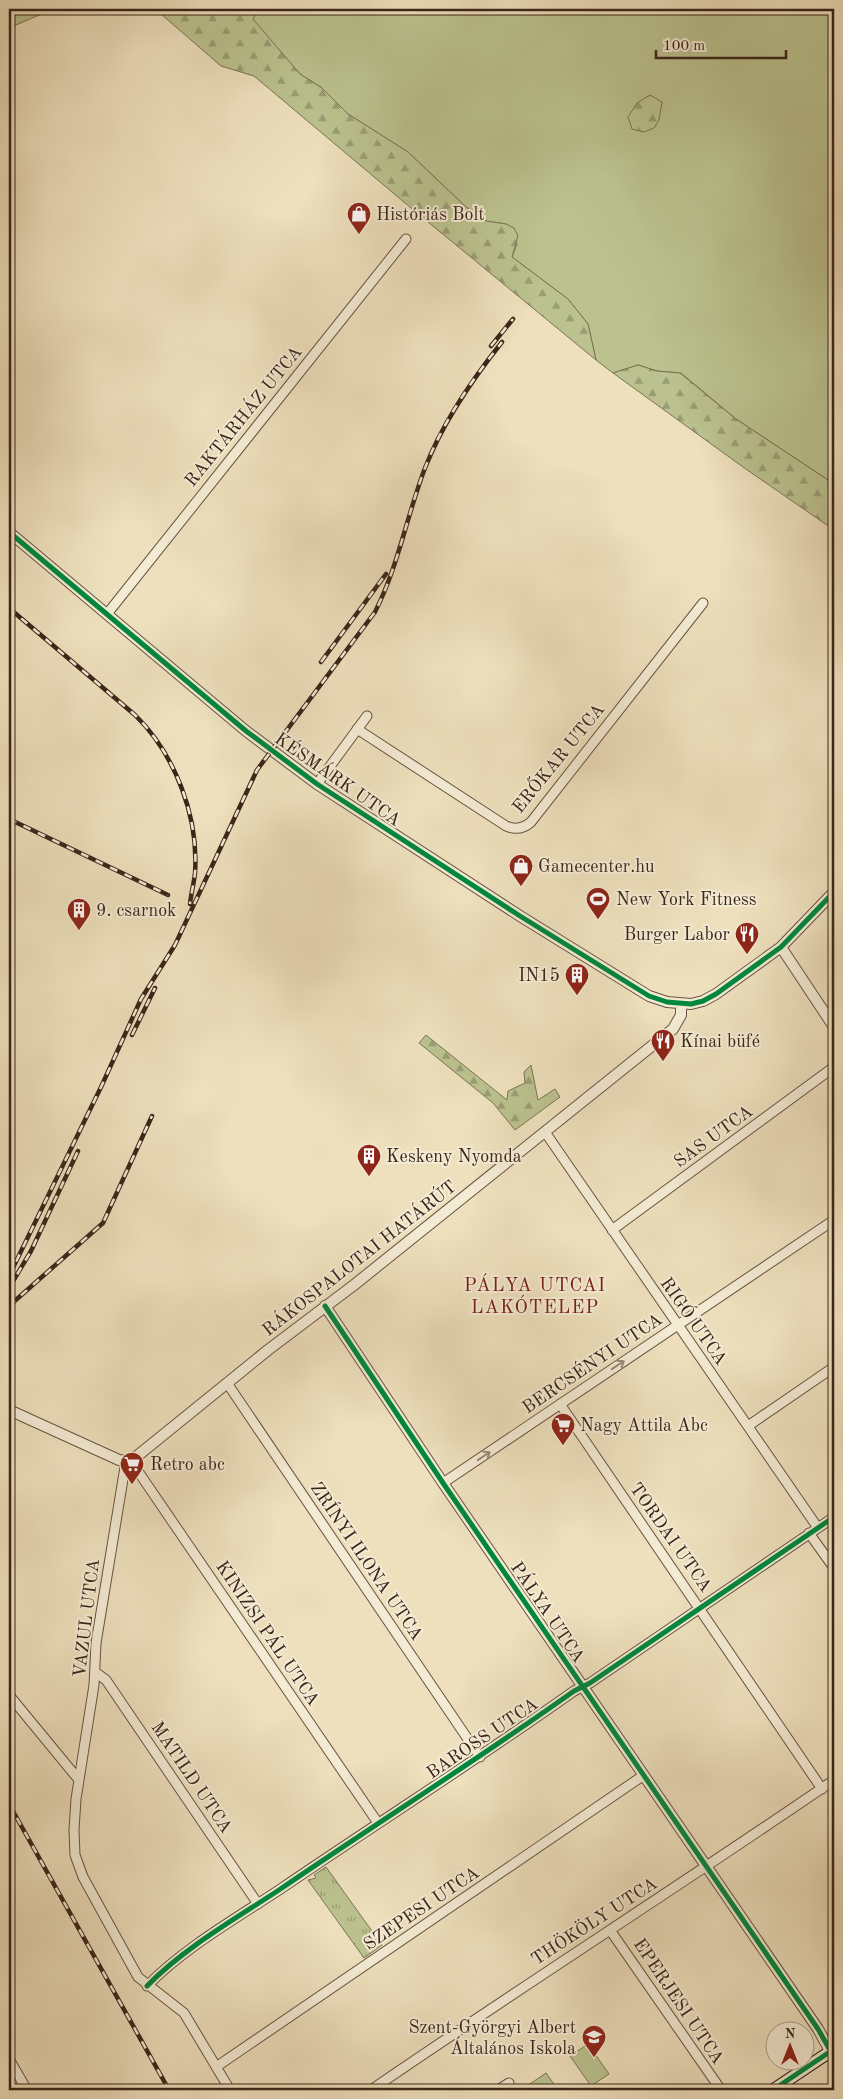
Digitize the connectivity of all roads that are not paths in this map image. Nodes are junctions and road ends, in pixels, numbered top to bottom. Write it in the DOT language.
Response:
graph roads {
  1 [pos="406,240"];
  2 [pos="9,532"];
  3 [pos="702,603"];
  4 [pos="106,614"];
  5 [pos="367,716"];
  6 [pos="357,728"];
  7 [pos="317,784"];
  8 [pos="834,892"];
  9 [pos="781,947"];
  10 [pos="681,1004"];
  11 [pos="834,1027"];
  12 [pos="834,1067"];
  13 [pos="544,1132"];
  14 [pos="834,1220"];
  15 [pos="612,1230"];
  16 [pos="324,1306"];
  17 [pos="677,1324"];
  18 [pos="834,1367"];
  19 [pos="227,1383"];
  20 [pos="560,1404"];
  21 [pos="9,1410"];
  22 [pos="748,1426"];
  23 [pos="128,1461"];
  24 [pos="443,1484"];
  25 [pos="834,1517"];
  26 [pos="818,1528"];
  27 [pos="809,1533"];
  28 [pos="834,1568"];
  29 [pos="699,1607"];
  30 [pos="95,1672"];
  31 [pos="583,1686"];
  32 [pos="9,1695"];
  33 [pos="480,1757"];
  34 [pos="644,1775"];
  35 [pos="79,1780"];
  36 [pos="834,1780"];
  37 [pos="822,1789"];
  38 [pos="378,1823"];
  39 [pos="706,1866"];
  40 [pos="258,1904"];
  41 [pos="610,1930"];
  42 [pos="147,1986"];
  43 [pos="833,2052"];
  44 [pos="9,2059"];
  45 [pos="216,2067"];
  46 [pos="509,2083"];
  47 [pos="27,2090"];
  48 [pos="230,2090"];
  49 [pos="371,2090"];
  50 [pos="498,2090"];
  51 [pos="721,2090"];
  52 [pos="773,2090"];
  1 -- 4 [label="street, RAKTÁRHÁZ UTCA"];
  2 -- 4 [label="street, KÉSMÁRK UTCA"];
  3 -- 6 [label="street, ERŐKAR UTCA"];
  4 -- 7 [label="street, KÉSMÁRK UTCA"];
  5 -- 6 [label="street"];
  6 -- 7 [label="street"];
  7 -- 10 [label="street, KÉSMÁRK UTCA"];
  8 -- 9 [label="street"];
  9 -- 10 [label="street"];
  9 -- 11 [label="street"];
  10 -- 13 [label="street, RÁKOSPALOTAI HATÁRÚT"];
  12 -- 15 [label="street, SAS UTCA"];
  13 -- 15 [label="street, RIGÓ UTCA"];
  13 -- 16 [label="street, RÁKOSPALOTAI HATÁRÚT"];
  14 -- 17 [label="street, BERCSÉNYI UTCA"];
  15 -- 17 [label="street, RIGÓ UTCA"];
  16 -- 19 [label="street, RÁKOSPALOTAI HATÁRÚT"];
  16 -- 24 [label="street, PÁLYA UTCA"];
  20 -- 17 [label="street, BERCSÉNYI UTCA, one-way"];
  17 -- 22 [label="street, RIGÓ UTCA"];
  18 -- 22 [label="street"];
  19 -- 23 [label="street, RÁKOSPALOTAI HATÁRÚT"];
  19 -- 33 [label="street, ZRÍNYI ILONA UTCA"];
  24 -- 20 [label="street, BERCSÉNYI UTCA, one-way"];
  20 -- 29 [label="street, TORDAI UTCA"];
  21 -- 23 [label="street"];
  22 -- 26 [label="street, RIGÓ UTCA"];
  23 -- 30 [label="street, VAZUL UTCA"];
  23 -- 38 [label="street, KINIZSI PÁL UTCA"];
  24 -- 31 [label="street, PÁLYA UTCA"];
  25 -- 26 [label="street, BAROSS UTCA"];
  26 -- 27 [label="street, BAROSS UTCA"];
  27 -- 28 [label="street"];
  27 -- 29 [label="street, BAROSS UTCA"];
  29 -- 31 [label="street, BAROSS UTCA"];
  29 -- 37 [label="street, TORDAI UTCA"];
  30 -- 35 [label="street, VAZUL UTCA"];
  30 -- 40 [label="street, MATILD UTCA"];
  31 -- 33 [label="street, BAROSS UTCA"];
  31 -- 34 [label="street, PÁLYA UTCA"];
  32 -- 35 [label="street"];
  33 -- 38 [label="street, BAROSS UTCA"];
  34 -- 39 [label="street, PÁLYA UTCA"];
  34 -- 45 [label="street, SZEPESI UTCA"];
  35 -- 42 [label="street, VAZUL UTCA"];
  36 -- 37 [label="street, THÖKÖLY UTCA"];
  37 -- 39 [label="street, THÖKÖLY UTCA"];
  38 -- 40 [label="street, BAROSS UTCA"];
  39 -- 41 [label="street, THÖKÖLY UTCA"];
  39 -- 43 [label="street, PÁLYA UTCA"];
  40 -- 42 [label="street, BAROSS UTCA"];
  41 -- 49 [label="street, THÖKÖLY UTCA"];
  41 -- 51 [label="street, EPERJESI UTCA"];
  42 -- 45 [label="street, VAZUL UTCA"];
  43 -- 52 [label="main road"];
  44 -- 47 [label="street"];
  45 -- 48 [label="street, VAZUL UTCA"];
  46 -- 50 [label="street"];
}
